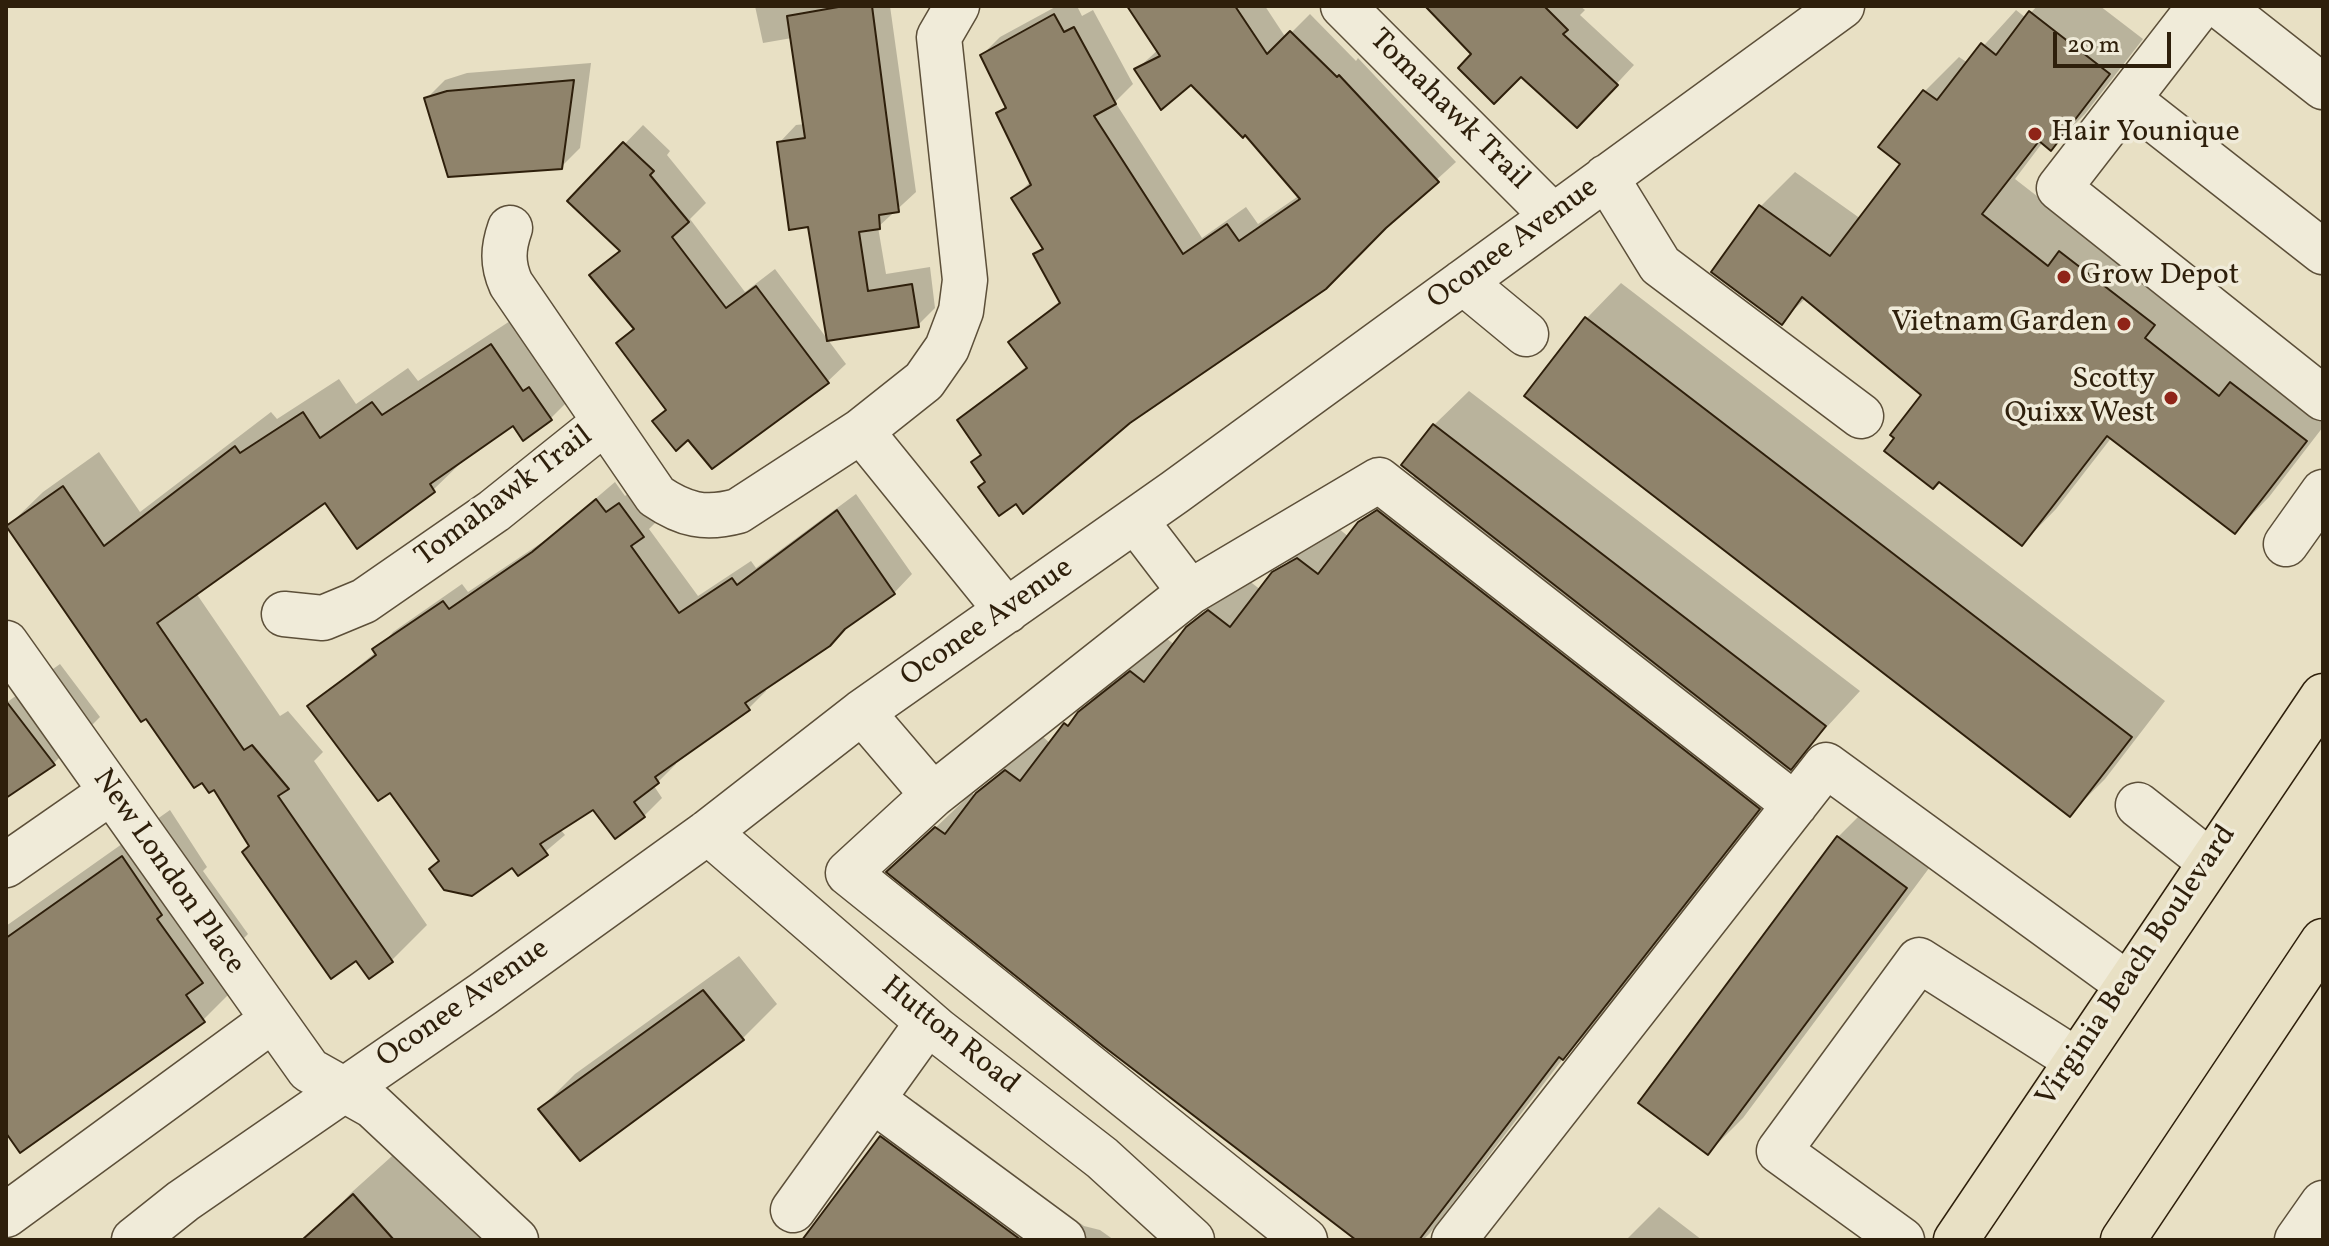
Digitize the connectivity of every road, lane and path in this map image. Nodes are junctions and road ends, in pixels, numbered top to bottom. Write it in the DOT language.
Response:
graph roads {
  1 [pos="957,6"];
  2 [pos="1343,6"];
  3 [pos="1842,6"];
  4 [pos="2200,6"];
  5 [pos="2220,6"];
  6 [pos="2323,87"];
  7 [pos="2128,99"];
  8 [pos="1606,177"];
  9 [pos="1553,216"];
  10 [pos="510,228"];
  11 [pos="2323,252"];
  12 [pos="1463,282"];
  13 [pos="1526,334"];
  14 [pos="2323,398"];
  15 [pos="1861,416"];
  16 [pos="605,422"];
  17 [pos="861,431"];
  18 [pos="2323,492"];
  19 [pos="1135,520"];
  20 [pos="2286,544"];
  21 [pos="1190,592"];
  22 [pos="1007,611"];
  23 [pos="284,614"];
  24 [pos="6,643"];
  25 [pos="2323,696"];
  26 [pos="862,712"];
  27 [pos="111,792"];
  28 [pos="933,795"];
  29 [pos="1795,805"];
  30 [pos="2138,805"];
  31 [pos="708,832"];
  32 [pos="2209,861"];
  33 [pos="6,865"];
  34 [pos="2323,941"];
  35 [pos="2127,984"];
  36 [pos="271,1021"];
  37 [pos="928,1022"];
  38 [pos="2076,1060"];
  39 [pos="341,1090"];
  40 [pos="873,1100"];
  41 [pos="2323,1203"];
  42 [pos="793,1210"];
  43 [pos="6,1215"];
  44 [pos="6,1223"];
  45 [pos="20,1240"];
  46 [pos="134,1240"];
  47 [pos="516,1240"];
  48 [pos="1063,1240"];
  49 [pos="1192,1240"];
  50 [pos="1305,1240"];
  51 [pos="1454,1240"];
  52 [pos="1902,1240"];
  53 [pos="1956,1240"];
  54 [pos="2123,1240"];
  55 [pos="2297,1240"];
  1 -- 17 [label="street, Tomahawk Trail"];
  2 -- 9 [label="street, Tomahawk Trail"];
  3 -- 8 [label="street, Oconee Avenue"];
  4 -- 7 [label="street"];
  5 -- 6 [label="street"];
  7 -- 11 [label="street"];
  7 -- 14 [label="street"];
  8 -- 9 [label="street, Oconee Avenue"];
  8 -- 15 [label="street"];
  9 -- 12 [label="street, Oconee Avenue"];
  10 -- 16 [label="street"];
  12 -- 13 [label="street"];
  12 -- 19 [label="street, Oconee Avenue"];
  16 -- 17 [label="street, Tomahawk Trail"];
  16 -- 23 [label="street, Tomahawk Trail"];
  17 -- 22 [label="street"];
  18 -- 20 [label="street"];
  19 -- 21 [label="street"];
  19 -- 22 [label="street, Oconee Avenue"];
  21 -- 28 [label="street"];
  21 -- 29 [label="street"];
  22 -- 26 [label="street, Oconee Avenue"];
  24 -- 27 [label="street, New London Place"];
  25 -- 32 [label="main road, Virginia Beach Boulevard"];
  26 -- 28 [label="street"];
  26 -- 31 [label="street, Oconee Avenue"];
  27 -- 33 [label="street"];
  27 -- 36 [label="street, New London Place"];
  28 -- 50 [label="street"];
  29 -- 35 [label="street"];
  29 -- 51 [label="street"];
  30 -- 32 [label="street"];
  31 -- 37 [label="street, Hutton Road"];
  31 -- 39 [label="street, Oconee Avenue"];
  32 -- 35 [label="main road, Virginia Beach Boulevard"];
  34 -- 54 [label="main road"];
  35 -- 38 [label="main road, Virginia Beach Boulevard"];
  36 -- 39 [label="street, New London Place"];
  36 -- 43 [label="street"];
  37 -- 40 [label="street"];
  37 -- 49 [label="street, Hutton Road"];
  38 -- 52 [label="street"];
  38 -- 53 [label="main road, Virginia Beach Boulevard"];
  39 -- 46 [label="street, Oconee Avenue"];
  39 -- 47 [label="street, New London Place"];
  40 -- 42 [label="street"];
  40 -- 48 [label="street"];
  41 -- 55 [label="street"];
  44 -- 45 [label="street"];
}
